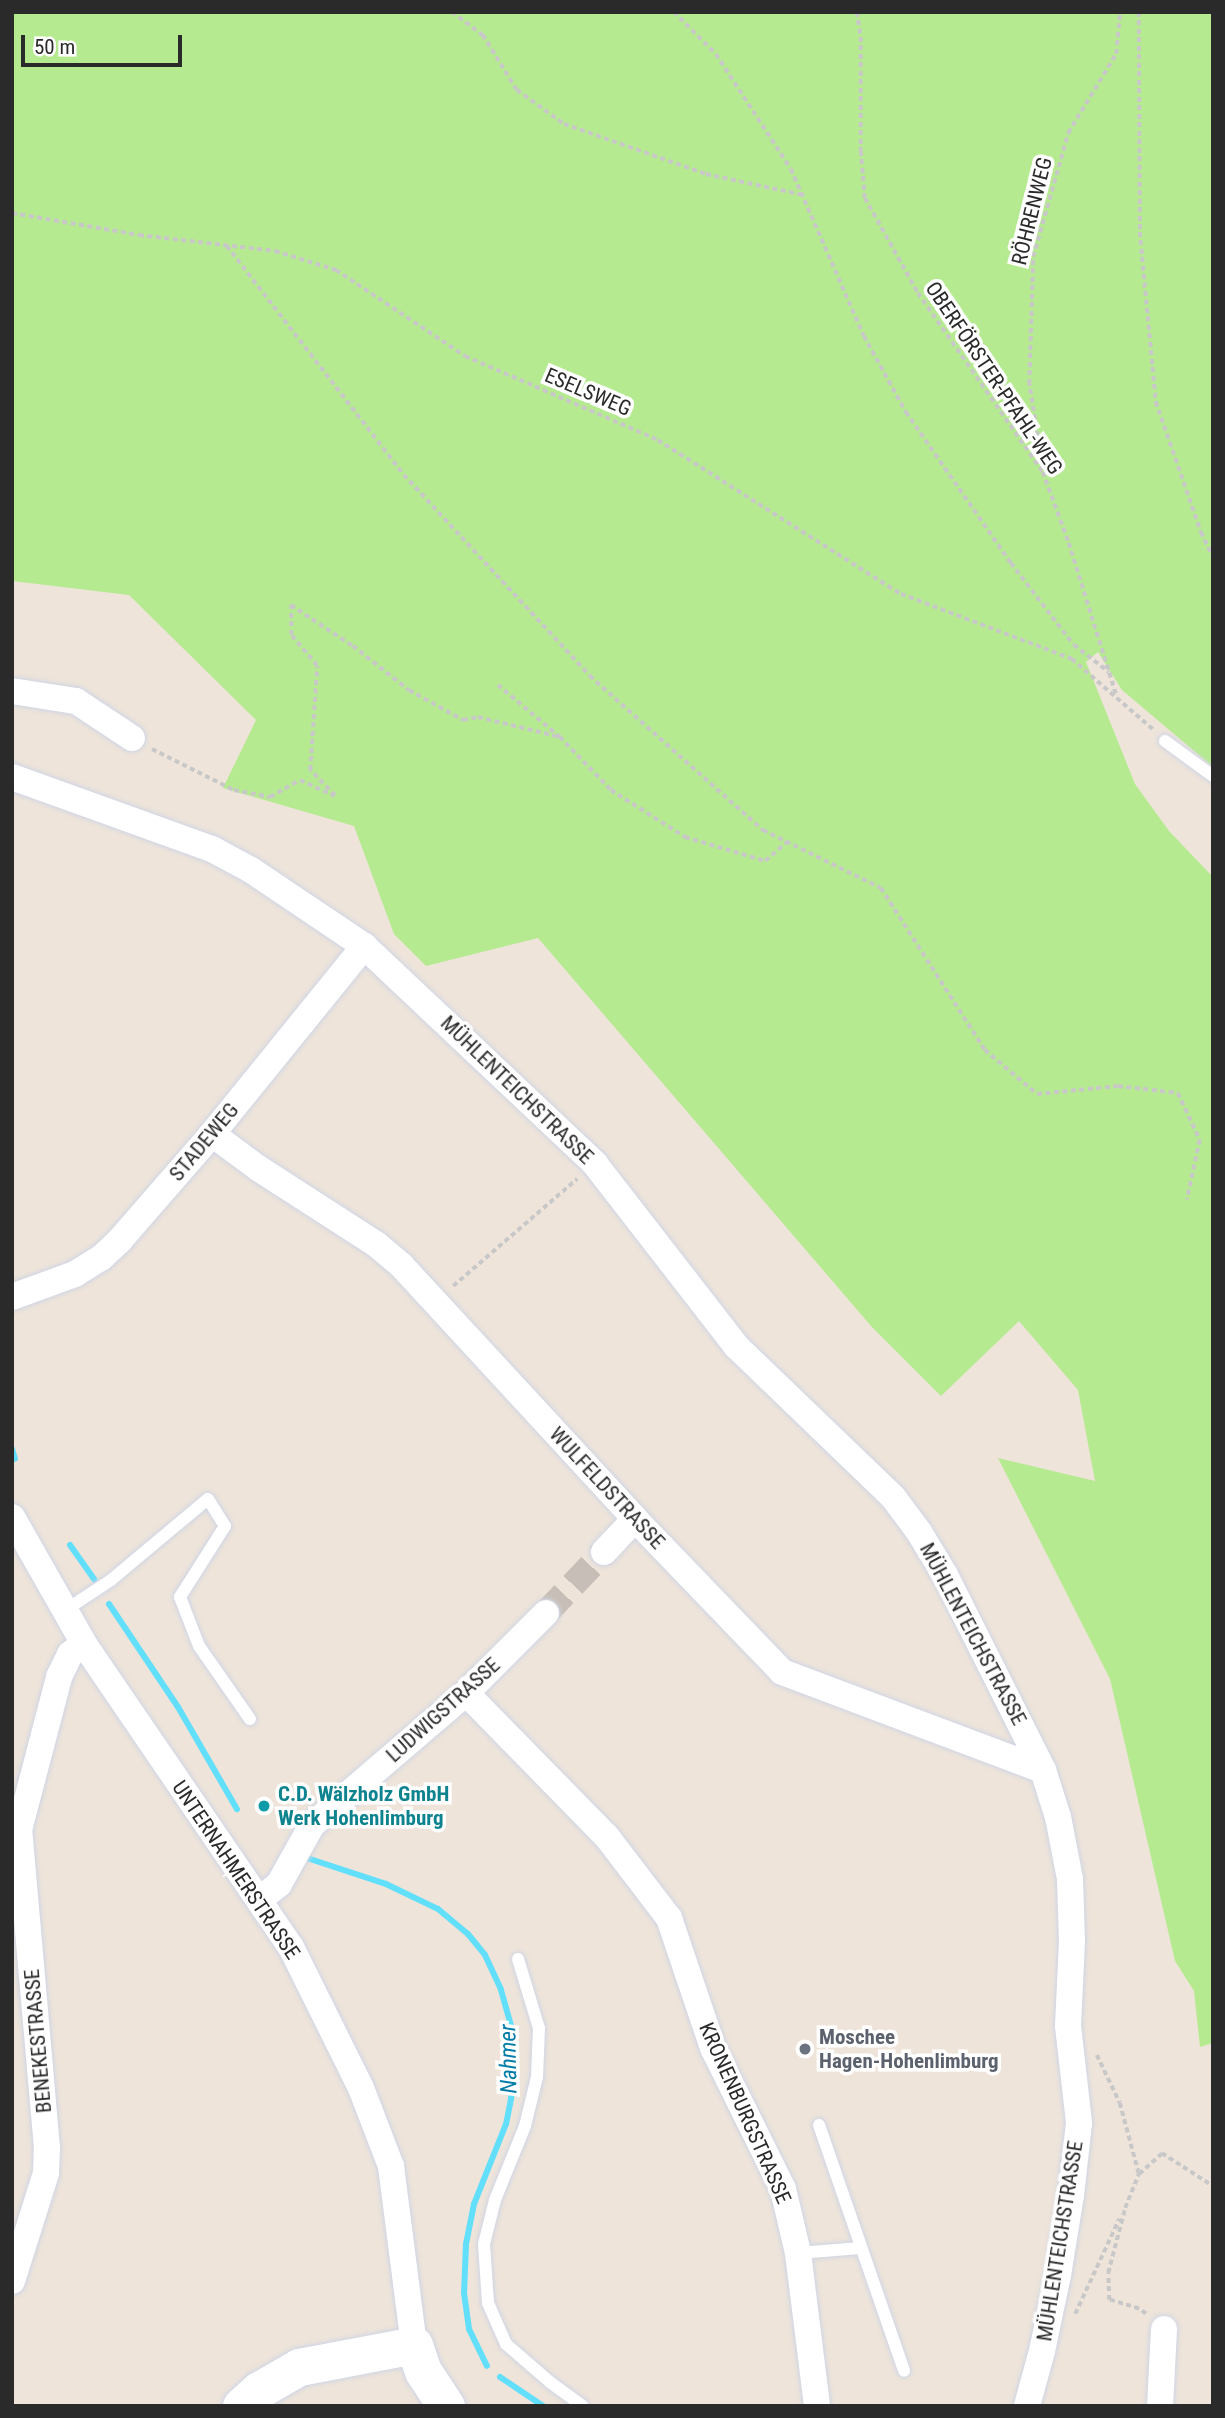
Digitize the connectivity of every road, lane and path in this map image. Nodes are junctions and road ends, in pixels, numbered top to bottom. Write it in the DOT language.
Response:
graph roads {
  1 [pos="452,12"];
  2 [pos="674,12"];
  3 [pos="857,12"];
  4 [pos="1120,12"];
  5 [pos="1139,12"];
  6 [pos="803,195"];
  7 [pos="12,213"];
  8 [pos="227,246"];
  9 [pos="1043,472"];
  10 [pos="1213,557"];
  11 [pos="1109,672"];
  12 [pos="498,685"];
  13 [pos="12,691"];
  14 [pos="1117,696"];
  15 [pos="560,737"];
  16 [pos="132,738"];
  17 [pos="1165,741"];
  18 [pos="1213,776"];
  19 [pos="12,777"];
  20 [pos="787,842"];
  21 [pos="364,946"];
  22 [pos="212,1134"];
  23 [pos="594,1164"];
  24 [pos="1186,1200"];
  25 [pos="12,1297"];
  26 [pos="436,1301"];
  27 [pos="12,1517"];
  28 [pos="635,1519"];
  29 [pos="604,1552"];
  30 [pos="64,1611"];
  31 [pos="545,1613"];
  32 [pos="85,1644"];
  33 [pos="466,1693"];
  34 [pos="250,1719"];
  35 [pos="1043,1770"];
  36 [pos="260,1899"];
  37 [pos="518,1959"];
  38 [pos="1068,2026"];
  39 [pos="819,2125"];
  40 [pos="1139,2175"];
  41 [pos="1213,2186"];
  42 [pos="1125,2208"];
  43 [pos="861,2248"];
  44 [pos="798,2253"];
  45 [pos="12,2281"];
  46 [pos="1071,2323"];
  47 [pos="1164,2329"];
  48 [pos="414,2345"];
  49 [pos="904,2371"];
  50 [pos="236,2405"];
  51 [pos="446,2406"];
  52 [pos="583,2406"];
  53 [pos="817,2406"];
  54 [pos="1027,2406"];
  55 [pos="1160,2406"];
  1 -- 6 [label="path"];
  2 -- 6 [label="path"];
  3 -- 9 [label="path, OBERFÖRSTER-PFAHL-WEG"];
  4 -- 9 [label="path, RÖHRENWEG"];
  5 -- 10 [label="path"];
  6 -- 11 [label="path"];
  7 -- 8 [label="path, ESELSWEG"];
  8 -- 14 [label="path, ESELSWEG"];
  8 -- 20 [label="path"];
  9 -- 11 [label="path, OBERFÖRSTER-PFAHL-WEG"];
  11 -- 14 [label="path, OBERFÖRSTER-PFAHL-WEG"];
  12 -- 15 [label="path"];
  13 -- 16 [label="street"];
  14 -- 17 [label="path, OBERFÖRSTER-PFAHL-WEG"];
  15 -- 16 [label="path"];
  15 -- 20 [label="path"];
  17 -- 18 [label="lane"];
  19 -- 21 [label="street, MÜHLENTEICHSTRASSE"];
  20 -- 24 [label="path"];
  21 -- 22 [label="street, STADEWEG"];
  21 -- 23 [label="street, MÜHLENTEICHSTRASSE"];
  22 -- 25 [label="street, STADEWEG"];
  22 -- 26 [label="street, WULFELDSTRASSE"];
  23 -- 26 [label="path"];
  23 -- 35 [label="street, MÜHLENTEICHSTRASSE"];
  26 -- 28 [label="street, WULFELDSTRASSE"];
  27 -- 30 [label="street, UNTERNAHMERSTRASSE"];
  28 -- 29 [label="street"];
  28 -- 35 [label="street, WULFELDSTRASSE"];
  30 -- 32 [label="street, UNTERNAHMERSTRASSE"];
  30 -- 34 [label="lane"];
  31 -- 33 [label="street, LUDWIGSTRASSE"];
  32 -- 36 [label="street, UNTERNAHMERSTRASSE"];
  32 -- 45 [label="street, BENEKESTRASSE"];
  33 -- 36 [label="street, LUDWIGSTRASSE"];
  33 -- 44 [label="street, KRONENBURGSTRASSE"];
  35 -- 38 [label="street, MÜHLENTEICHSTRASSE"];
  36 -- 48 [label="street, UNTERNAHMERSTRASSE"];
  37 -- 52 [label="lane"];
  38 -- 40 [label="path"];
  38 -- 54 [label="street, MÜHLENTEICHSTRASSE"];
  39 -- 43 [label="lane"];
  40 -- 41 [label="path"];
  40 -- 42 [label="path"];
  42 -- 46 [label="path"];
  42 -- 47 [label="path"];
  43 -- 44 [label="lane"];
  43 -- 49 [label="lane"];
  44 -- 53 [label="street, KRONENBURGSTRASSE"];
  47 -- 55 [label="street"];
  48 -- 50 [label="street"];
  48 -- 51 [label="street, UNTERNAHMERSTRASSE"];
}
